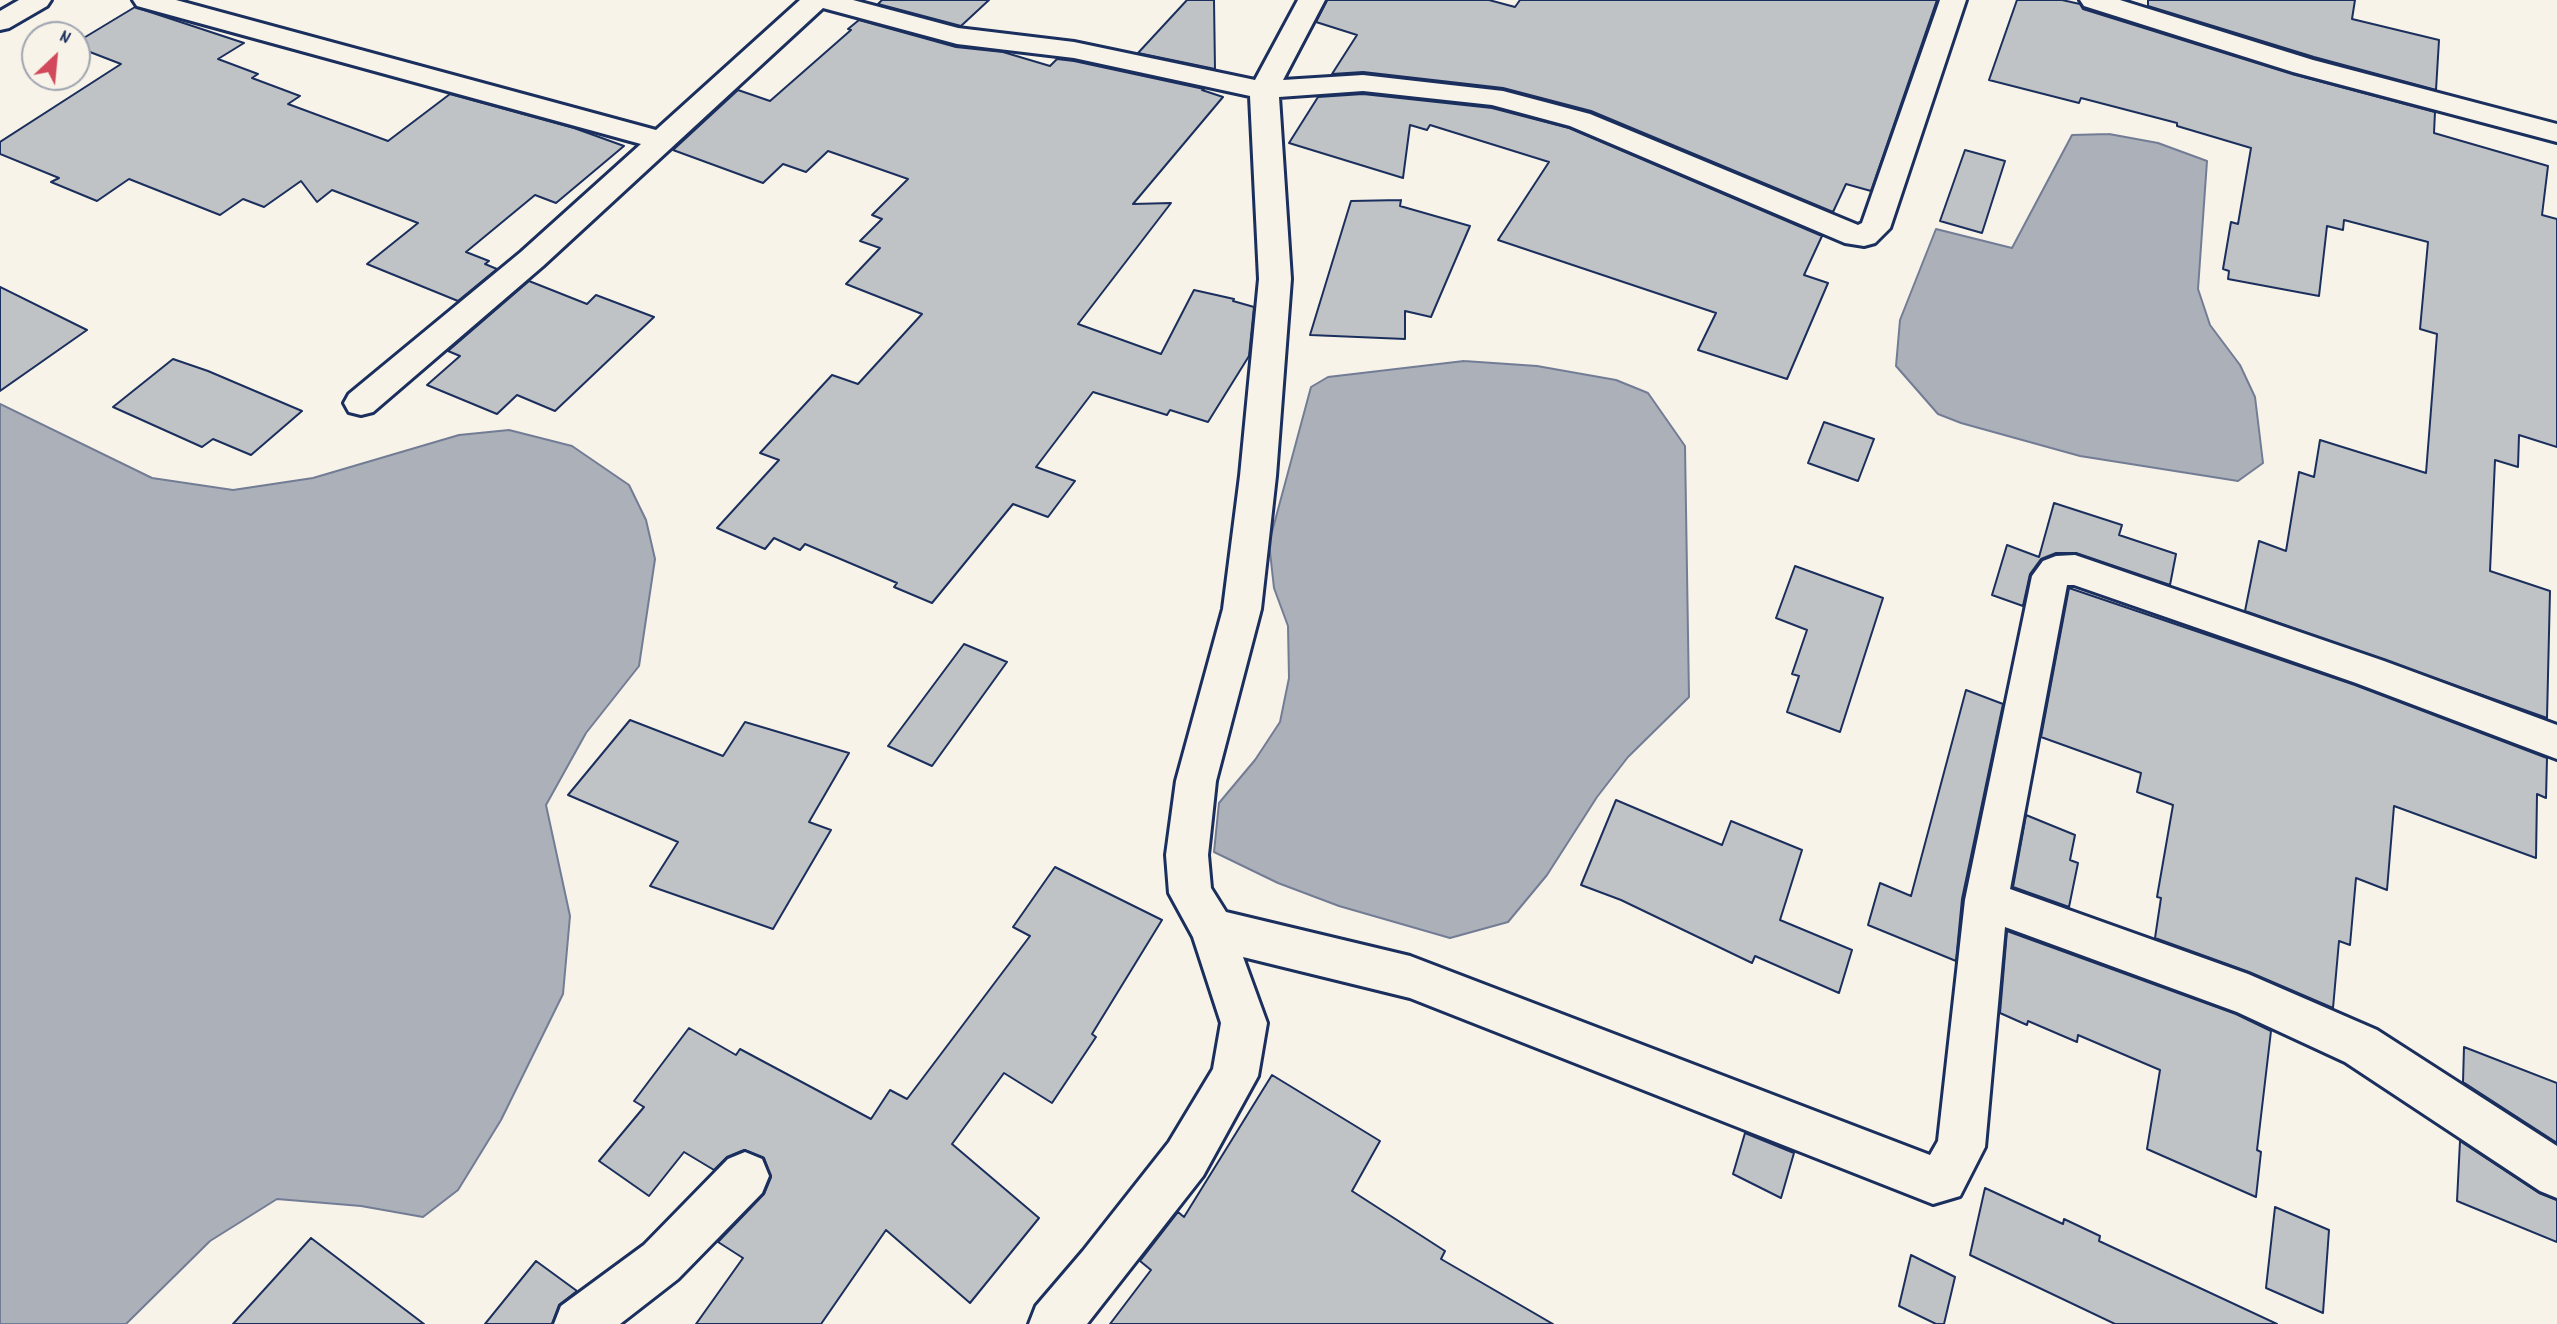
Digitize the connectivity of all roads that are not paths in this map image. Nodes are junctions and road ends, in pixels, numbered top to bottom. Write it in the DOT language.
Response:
graph roads {
  1 [pos="38,0"];
  2 [pos="146,0"];
  3 [pos="816,0"];
  4 [pos="823,0"];
  5 [pos="1312,0"];
  6 [pos="1953,0"];
  7 [pos="2093,0"];
  8 [pos="2165,11"];
  9 [pos="0,22"];
  10 [pos="1264,90"];
  11 [pos="2557,133"];
  12 [pos="660,139"];
  13 [pos="360,403"];
  14 [pos="2557,742"];
  15 [pos="1986,900"];
  16 [pos="1212,929"];
  17 [pos="2557,1174"];
  18 [pos="744,1176"];
  19 [pos="579,1324"];
  20 [pos="1054,1324"];
  1 -- 9 [label="street"];
  2 -- 12 [label="street"];
  3 -- 12 [label="street"];
  4 -- 10 [label="street"];
  5 -- 10 [label="street"];
  6 -- 10 [label="street"];
  7 -- 8 [label="street"];
  8 -- 11 [label="street"];
  10 -- 16 [label="street"];
  12 -- 13 [label="street"];
  14 -- 15 [label="street"];
  15 -- 16 [label="street"];
  15 -- 17 [label="street"];
  16 -- 20 [label="street"];
  18 -- 19 [label="street"];
}
